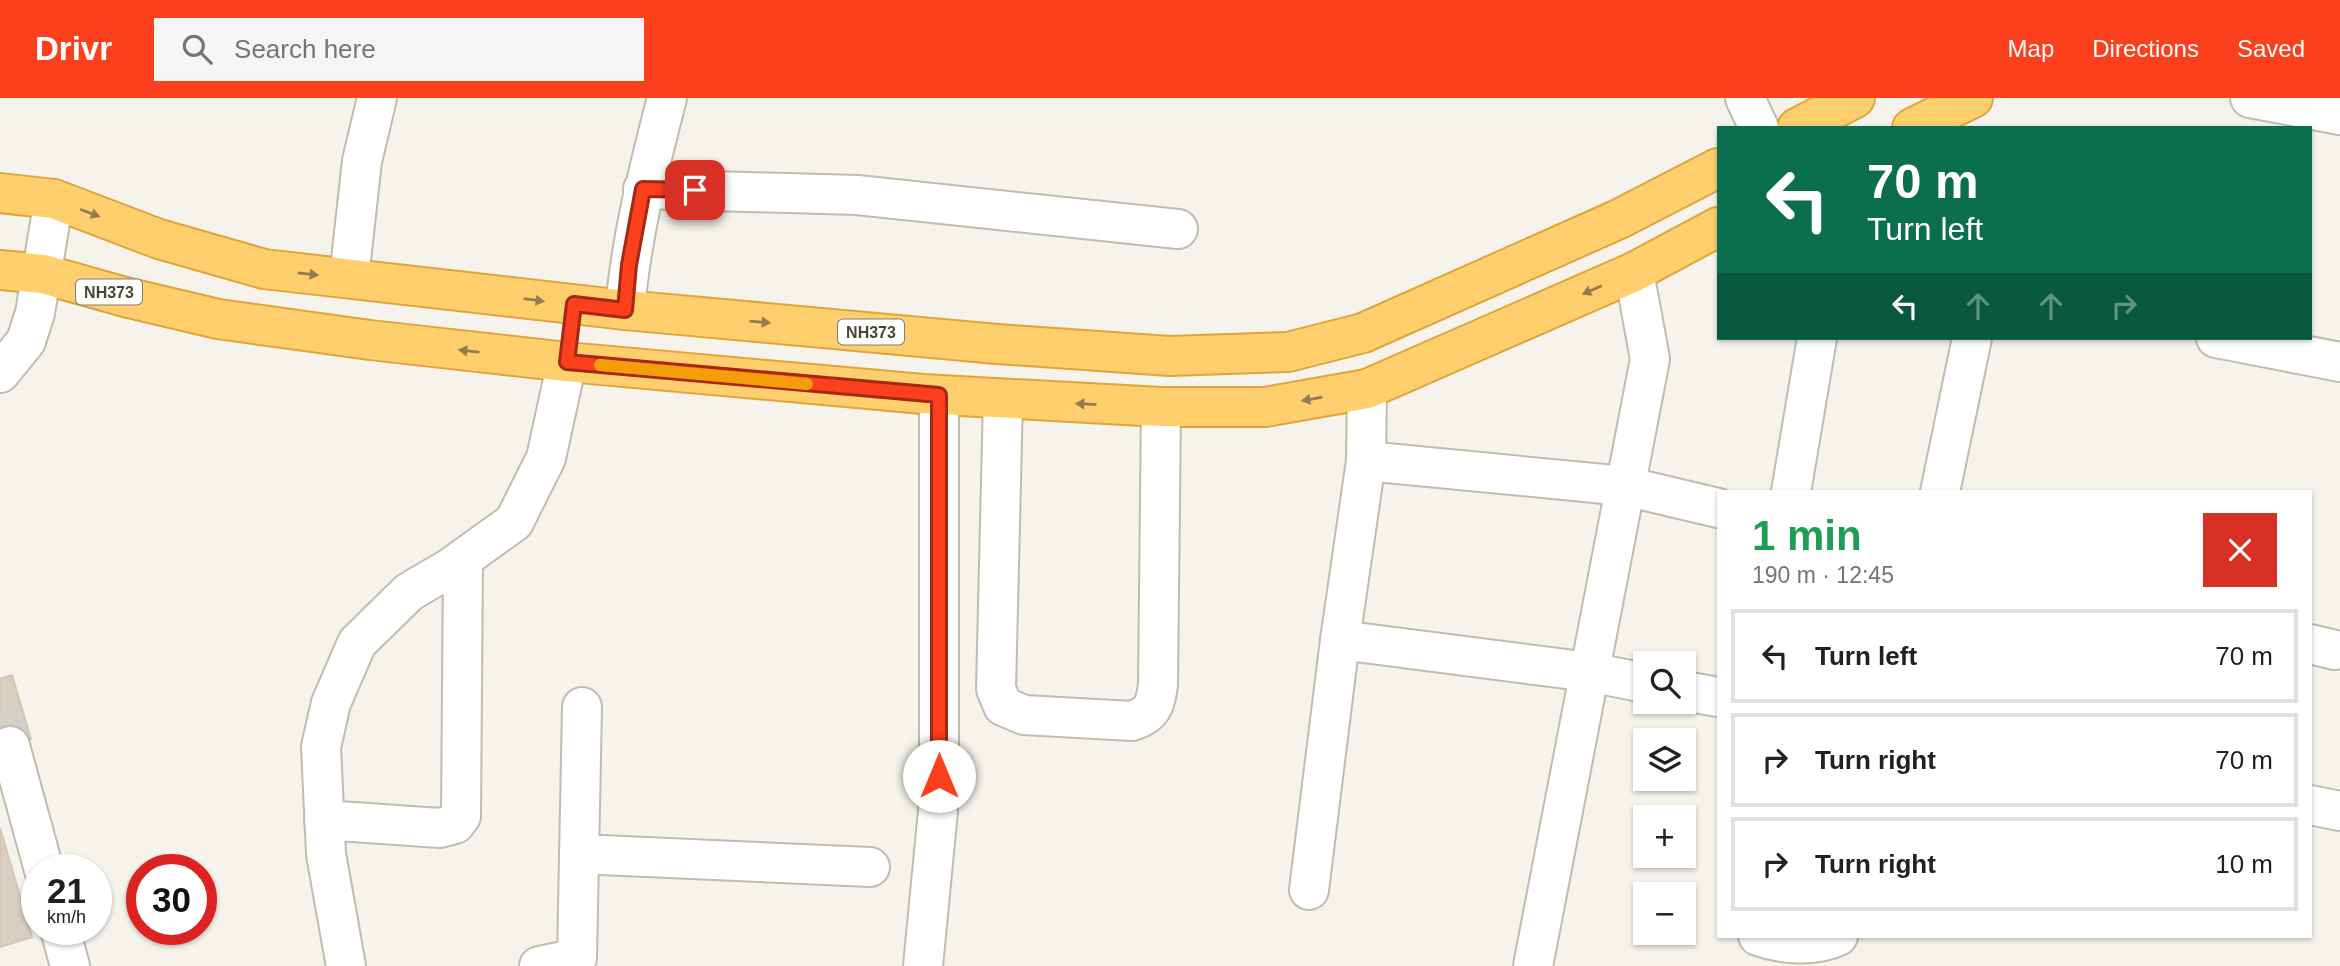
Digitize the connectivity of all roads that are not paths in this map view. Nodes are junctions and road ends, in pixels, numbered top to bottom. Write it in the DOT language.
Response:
graph roads {
  1 [pos="667,98"];
  2 [pos="1745,98"];
  3 [pos="1855,98"];
  4 [pos="1973,98"];
  5 [pos="2250,98"];
  6 [pos="371,100"];
  7 [pos="2340,115"];
  8 [pos="1758,126"];
  9 [pos="1801,126"];
  10 [pos="1916,126"];
  11 [pos="1717,169"];
  12 [pos="643,189"];
  13 [pos="0,192"];
  14 [pos="54,199"];
  15 [pos="1717,228"];
  16 [pos="1178,229"];
  17 [pos="0,270"];
  18 [pos="1634,272"];
  19 [pos="43,274"];
  20 [pos="349,278"];
  21 [pos="574,304"];
  22 [pos="625,310"];
  23 [pos="1817,340"];
  24 [pos="1972,340"];
  25 [pos="2226,340"];
  26 [pos="567,362"];
  27 [pos="2340,362"];
  28 [pos="0,373"];
  29 [pos="1367,389"];
  30 [pos="939,395"];
  31 [pos="1003,399"];
  32 [pos="1161,407"];
  33 [pos="1366,461"];
  34 [pos="1625,486"];
  35 [pos="1791,490"];
  36 [pos="1940,490"];
  37 [pos="1717,508"];
  38 [pos="463,559"];
  39 [pos="1340,640"];
  40 [pos="1589,672"];
  41 [pos="1633,681"];
  42 [pos="1696,693"];
  43 [pos="1717,697"];
  44 [pos="582,707"];
  45 [pos="10,746"];
  46 [pos="2312,805"];
  47 [pos="2340,811"];
  48 [pos="324,820"];
  49 [pos="579,853"];
  50 [pos="40,854"];
  51 [pos="870,867"];
  52 [pos="1309,890"];
  53 [pos="1768,938"];
  54 [pos="1834,938"];
  55 [pos="64,945"];
  56 [pos="70,966"];
  57 [pos="346,966"];
  58 [pos="539,966"];
  59 [pos="923,966"];
  60 [pos="1533,966"];
  1 -- 12 [label="street"];
  2 -- 8 [label="street"];
  3 -- 9 [label="highway"];
  4 -- 10 [label="highway"];
  5 -- 7 [label="street"];
  6 -- 20 [label="street"];
  22 -- 11 [label="highway, NH373, one-way"];
  12 -- 16 [label="street"];
  12 -- 22 [label="street"];
  13 -- 14 [label="highway, NH373"];
  14 -- 19 [label="street"];
  14 -- 20 [label="highway, NH373, one-way"];
  15 -- 18 [label="highway, NH373"];
  17 -- 19 [label="highway, NH373"];
  18 -- 29 [label="highway, NH373, one-way"];
  18 -- 34 [label="street"];
  26 -- 19 [label="highway, NH373, one-way"];
  19 -- 28 [label="street"];
  20 -- 21 [label="highway, NH373, one-way"];
  21 -- 22 [label="highway, NH373"];
  21 -- 26 [label="highway"];
  23 -- 35 [label="street"];
  24 -- 36 [label="street"];
  25 -- 27 [label="street"];
  26 -- 30 [label="highway, NH373"];
  26 -- 38 [label="street"];
  29 -- 32 [label="highway, NH373, one-way"];
  29 -- 33 [label="street"];
  30 -- 31 [label="highway, NH373"];
  30 -- 59 [label="street"];
  32 -- 31 [label="highway, NH373, one-way"];
  31 -- 32 [label="street"];
  33 -- 34 [label="street"];
  33 -- 39 [label="street"];
  34 -- 37 [label="street"];
  34 -- 40 [label="street"];
  38 -- 48 [label="street"];
  38 -- 48 [label="street"];
  39 -- 40 [label="street"];
  39 -- 52 [label="street"];
  40 -- 41 [label="street"];
  40 -- 60 [label="street"];
  42 -- 43 [label="street"];
  44 -- 49 [label="street"];
  45 -- 50 [label="street"];
  46 -- 47 [label="street"];
  48 -- 57 [label="street"];
  49 -- 51 [label="street"];
  49 -- 58 [label="street"];
  53 -- 54 [label="street"];
  55 -- 56 [label="street"];
}
